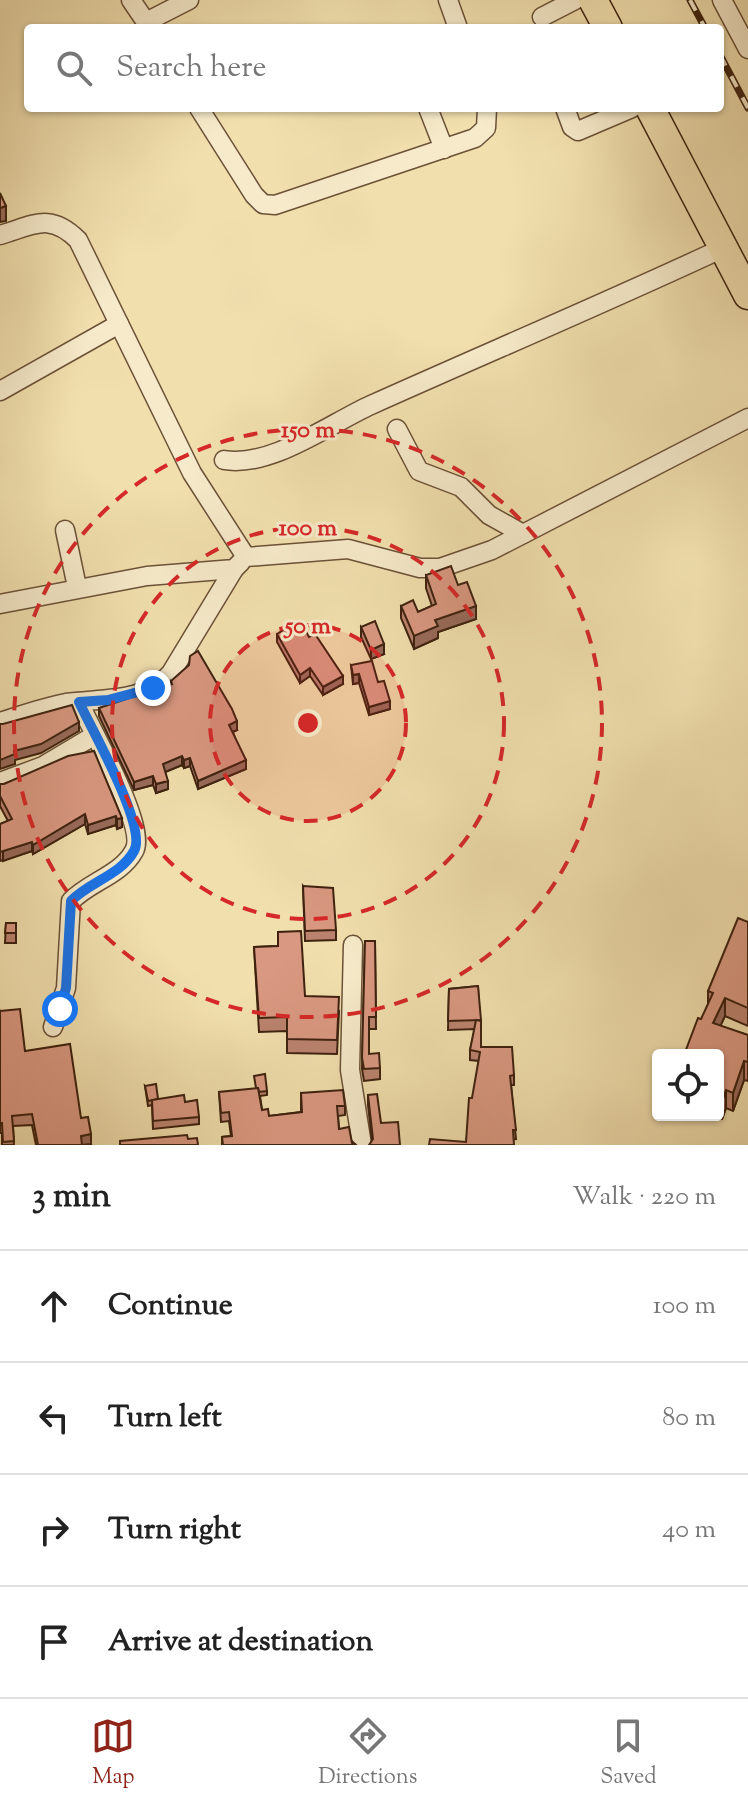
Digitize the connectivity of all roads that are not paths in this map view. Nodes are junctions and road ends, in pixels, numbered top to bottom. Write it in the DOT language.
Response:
graph roads {
  1 [pos="131,0"];
  2 [pos="189,0"];
  3 [pos="448,0"];
  4 [pos="575,0"];
  5 [pos="593,0"];
  6 [pos="722,0"];
  7 [pos="542,17"];
  8 [pos="741,18"];
  9 [pos="147,24"];
  10 [pos="150,24"];
  11 [pos="457,24"];
  12 [pos="606,24"];
  13 [pos="748,49"];
  14 [pos="202,112"];
  15 [pos="430,112"];
  16 [pos="488,112"];
  17 [pos="566,112"];
  18 [pos="612,112"];
  19 [pos="652,112"];
  20 [pos="444,149"];
  21 [pos="0,235"];
  22 [pos="721,249"];
  23 [pos="748,295"];
  24 [pos="119,324"];
  25 [pos="0,391"];
  26 [pos="748,418"];
  27 [pos="397,429"];
  28 [pos="224,460"];
  29 [pos="65,530"];
  30 [pos="523,534"];
  31 [pos="240,563"];
  32 [pos="77,587"];
  33 [pos="0,604"];
  34 [pos="79,702"];
  35 [pos="0,722"];
  36 [pos="95,735"];
  37 [pos="0,782"];
  38 [pos="353,945"];
  39 [pos="53,1027"];
  40 [pos="362,1145"];
  1 -- 9 [label="street"];
  2 -- 10 [label="street"];
  3 -- 11 [label="street"];
  4 -- 7 [label="street"];
  5 -- 12 [label="highway"];
  6 -- 8 [label="street"];
  8 -- 13 [label="street"];
  14 -- 20 [label="street"];
  15 -- 20 [label="street"];
  16 -- 20 [label="street"];
  17 -- 18 [label="street"];
  19 -- 22 [label="highway"];
  21 -- 24 [label="street"];
  22 -- 23 [label="highway"];
  22 -- 28 [label="street"];
  24 -- 25 [label="street"];
  24 -- 31 [label="street"];
  26 -- 30 [label="street"];
  27 -- 30 [label="street"];
  29 -- 32 [label="street"];
  30 -- 31 [label="street"];
  31 -- 32 [label="street"];
  31 -- 34 [label="street"];
  32 -- 33 [label="street"];
  34 -- 35 [label="street"];
  34 -- 36 [label="street"];
  36 -- 37 [label="street"];
  36 -- 39 [label="street"];
  38 -- 40 [label="street"];
}
